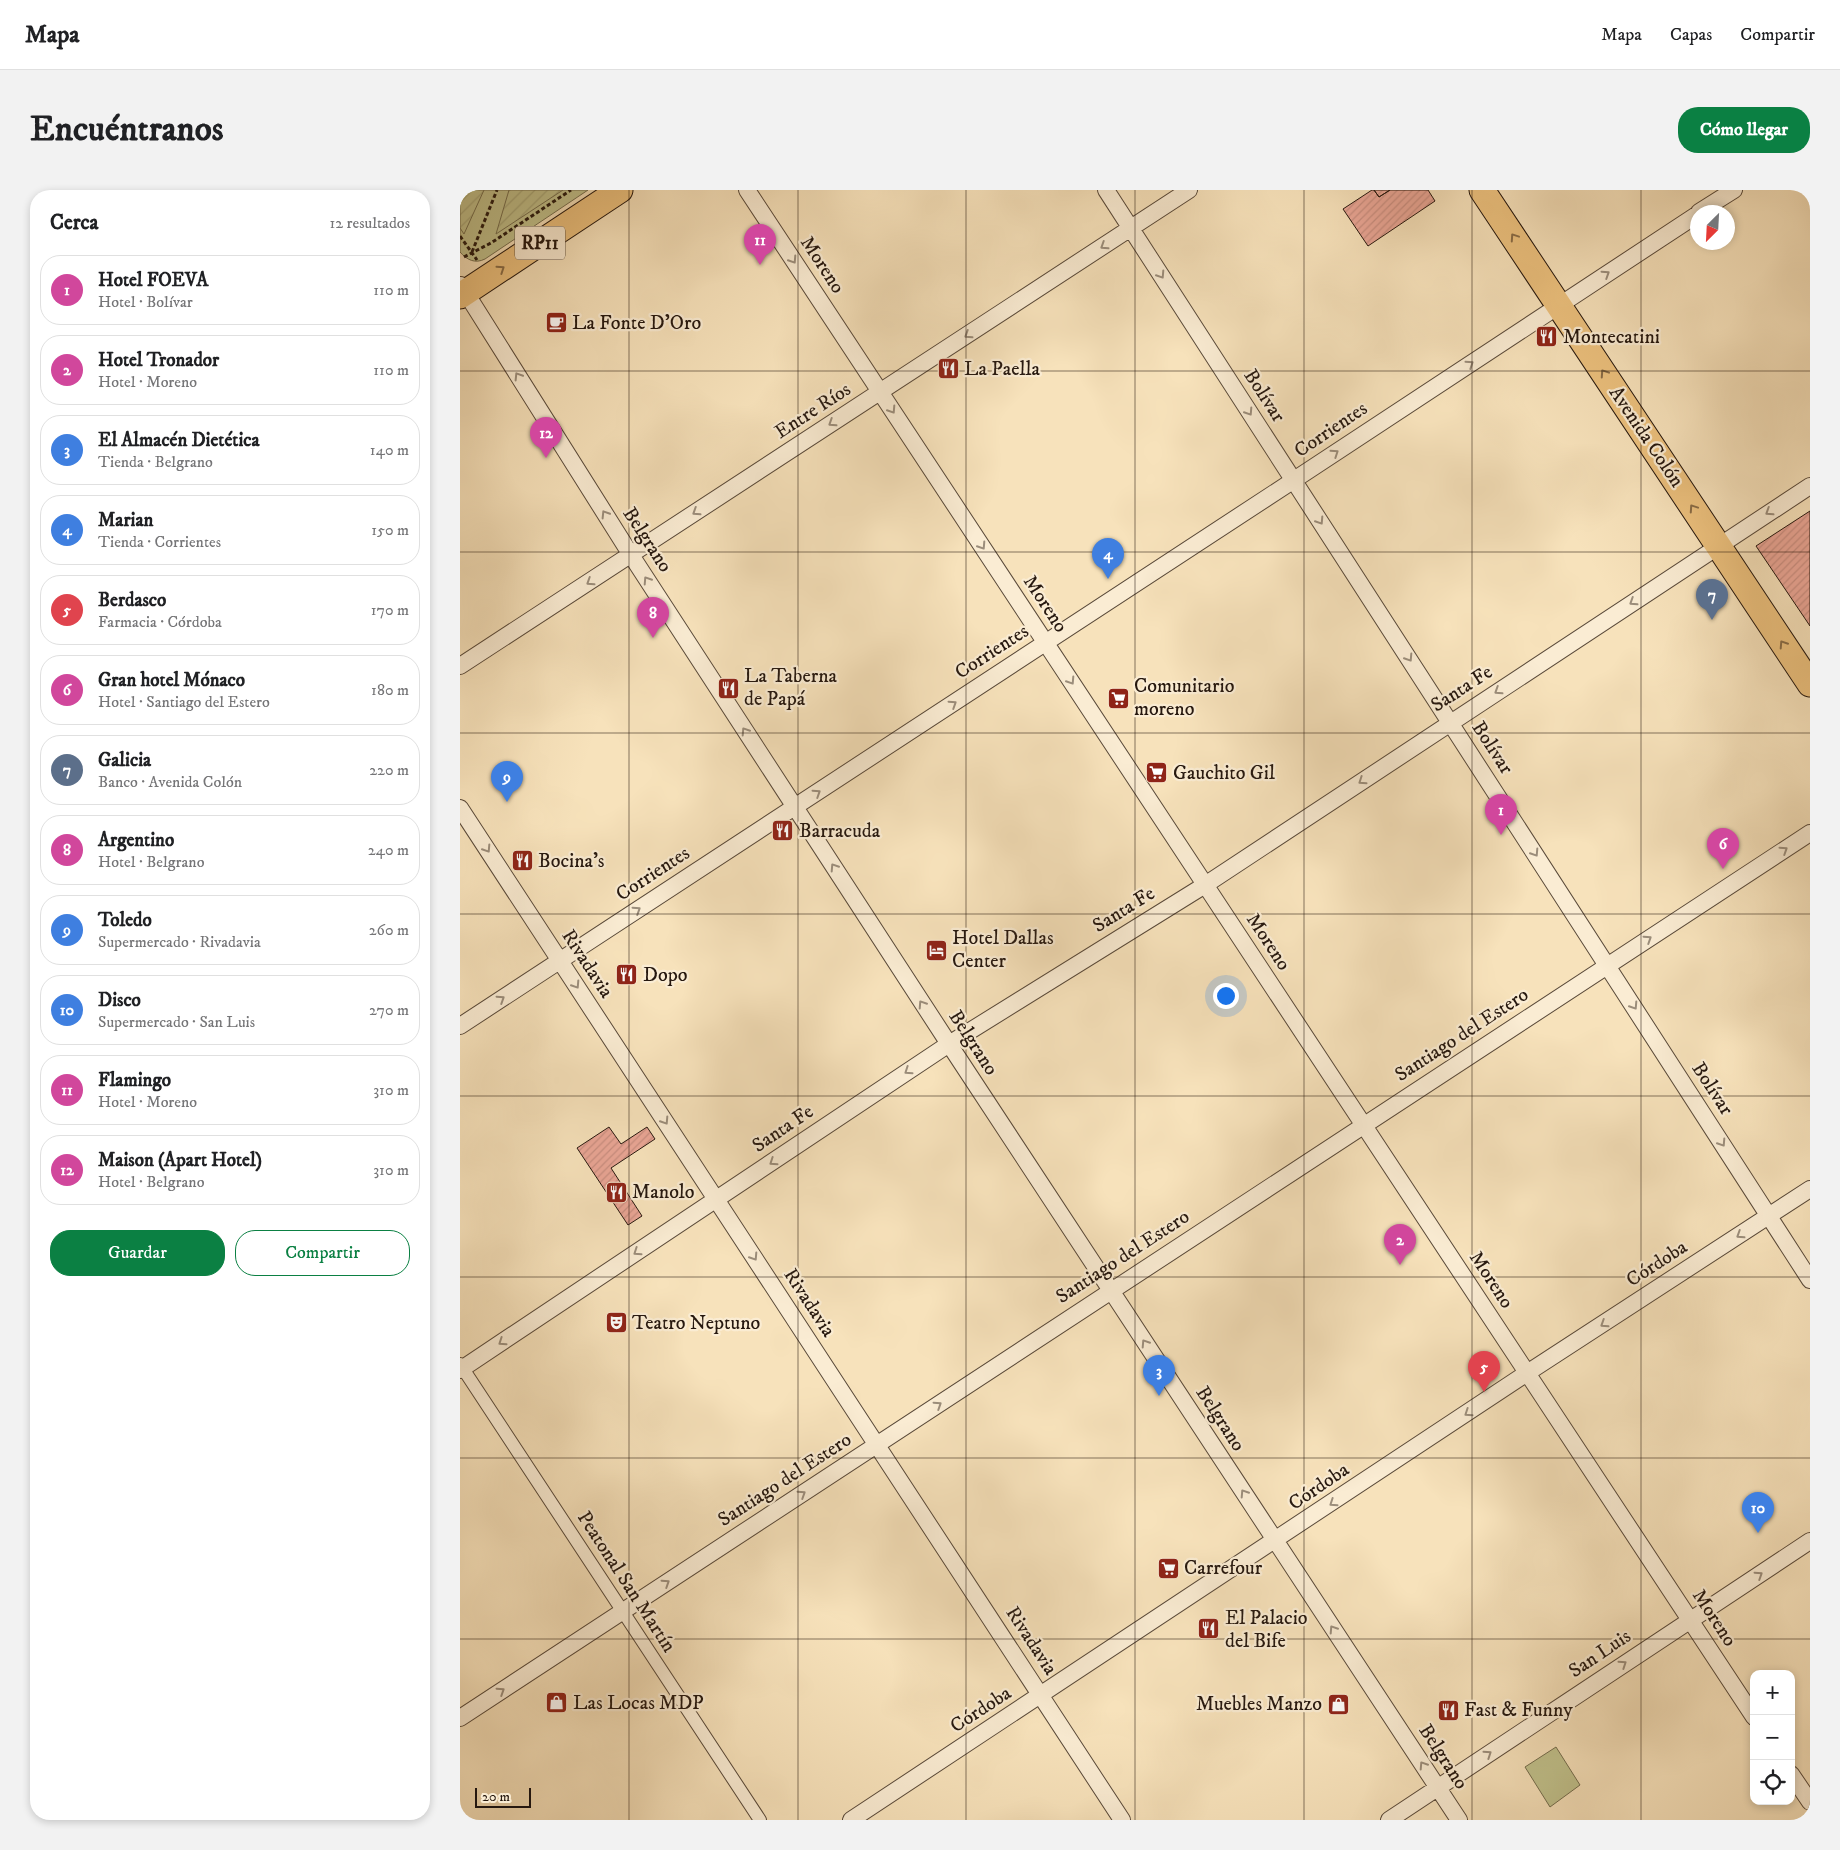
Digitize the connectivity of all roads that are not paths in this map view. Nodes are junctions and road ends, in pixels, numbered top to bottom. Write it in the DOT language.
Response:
graph roads {
  1 [pos="620,190"];
  2 [pos="747,190"];
  3 [pos="1106,190"];
  4 [pos="1189,190"];
  5 [pos="1482,190"];
  6 [pos="1734,190"];
  7 [pos="1711,205"];
  8 [pos="1690,218"];
  9 [pos="1131,228"];
  10 [pos="462,291"];
  11 [pos="1559,305"];
  12 [pos="880,392"];
  13 [pos="1294,480"];
  14 [pos="1810,486"];
  15 [pos="1718,546"];
  16 [pos="631,555"];
  17 [pos="1046,643"];
  18 [pos="460,666"];
  19 [pos="1810,684"];
  20 [pos="1450,722"];
  21 [pos="795,807"];
  22 [pos="460,808"];
  23 [pos="1810,833"];
  24 [pos="1206,885"];
  25 [pos="560,960"];
  26 [pos="1607,965"];
  27 [pos="460,1026"];
  28 [pos="948,1044"];
  29 [pos="1364,1125"];
  30 [pos="1810,1189"];
  31 [pos="716,1200"];
  32 [pos="1769,1216"];
  33 [pos="1810,1280"];
  34 [pos="1111,1291"];
  35 [pos="461,1367"];
  36 [pos="1527,1373"];
  37 [pos="876,1445"];
  38 [pos="1276,1541"];
  39 [pos="1810,1541"];
  40 [pos="623,1611"];
  41 [pos="1690,1620"];
  42 [pos="1041,1696"];
  43 [pos="1753,1715"];
  44 [pos="460,1718"];
  45 [pos="1795,1780"];
  46 [pos="1438,1788"];
  47 [pos="1810,1802"];
  48 [pos="760,1820"];
  49 [pos="851,1820"];
  50 [pos="1122,1820"];
  51 [pos="1389,1820"];
  52 [pos="1459,1820"];
  10 -- 1 [label="main road, RP11, one-way"];
  2 -- 12 [label="street, Moreno, one-way"];
  3 -- 9 [label="street, Bolívar"];
  4 -- 9 [label="street, Entre Ríos"];
  11 -- 5 [label="main road, Avenida Colón, one-way"];
  6 -- 7 [label="street, Corrientes"];
  11 -- 8 [label="street, Corrientes, one-way"];
  9 -- 12 [label="street, Entre Ríos, one-way"];
  9 -- 13 [label="street, Bolívar, one-way"];
  16 -- 10 [label="street, Belgrano, one-way"];
  13 -- 11 [label="street, Corrientes, one-way"];
  15 -- 11 [label="main road, Avenida Colón, one-way"];
  12 -- 16 [label="street, Entre Ríos, one-way"];
  12 -- 17 [label="street, Moreno, one-way"];
  13 -- 17 [label="street, Corrientes"];
  13 -- 20 [label="street, Bolívar, one-way"];
  14 -- 15 [label="street, Santa Fe, one-way"];
  19 -- 15 [label="main road, Avenida Colón, one-way"];
  15 -- 20 [label="street, Santa Fe, one-way"];
  16 -- 18 [label="street, Entre Ríos, one-way"];
  21 -- 16 [label="street, Belgrano, one-way"];
  21 -- 17 [label="street, Corrientes, one-way"];
  17 -- 24 [label="street, Moreno, one-way"];
  20 -- 24 [label="street, Santa Fe, one-way"];
  20 -- 26 [label="street, Bolívar, one-way"];
  25 -- 21 [label="street, Corrientes, one-way"];
  28 -- 21 [label="street, Belgrano, one-way"];
  22 -- 25 [label="street, Rivadavia, one-way"];
  26 -- 23 [label="street, Santiago del Estero, one-way"];
  24 -- 28 [label="street, Santa Fe"];
  24 -- 29 [label="street, Moreno"];
  27 -- 25 [label="street, Corrientes, one-way"];
  25 -- 31 [label="street, Rivadavia, one-way"];
  26 -- 29 [label="street, Santiago del Estero"];
  26 -- 32 [label="street, Bolívar, one-way"];
  28 -- 31 [label="street, Santa Fe, one-way"];
  28 -- 34 [label="street, Belgrano"];
  29 -- 34 [label="street, Santiago del Estero"];
  29 -- 36 [label="street, Moreno"];
  30 -- 32 [label="street, Córdoba"];
  31 -- 35 [label="street, Santa Fe, one-way"];
  31 -- 37 [label="street, Rivadavia, one-way"];
  32 -- 33 [label="street, Bolívar"];
  32 -- 36 [label="street, Córdoba, one-way"];
  37 -- 34 [label="street, Santiago del Estero, one-way"];
  38 -- 34 [label="street, Belgrano, one-way"];
  35 -- 40 [label="street, Peatonal San Martín"];
  36 -- 38 [label="street, Córdoba, one-way"];
  36 -- 41 [label="street, Moreno"];
  40 -- 37 [label="street, Santiago del Estero, one-way"];
  37 -- 42 [label="street, Rivadavia"];
  38 -- 42 [label="street, Córdoba"];
  46 -- 38 [label="street, Belgrano, one-way"];
  41 -- 39 [label="street, San Luis, one-way"];
  44 -- 40 [label="street, Santiago del Estero, one-way"];
  40 -- 48 [label="street, Peatonal San Martín"];
  41 -- 43 [label="street, Moreno"];
  46 -- 41 [label="street, San Luis, one-way"];
  42 -- 49 [label="street, Córdoba"];
  42 -- 50 [label="street, Rivadavia"];
  45 -- 47 [label="street"];
  46 -- 51 [label="street, San Luis"];
  46 -- 52 [label="street, Belgrano"];
}
